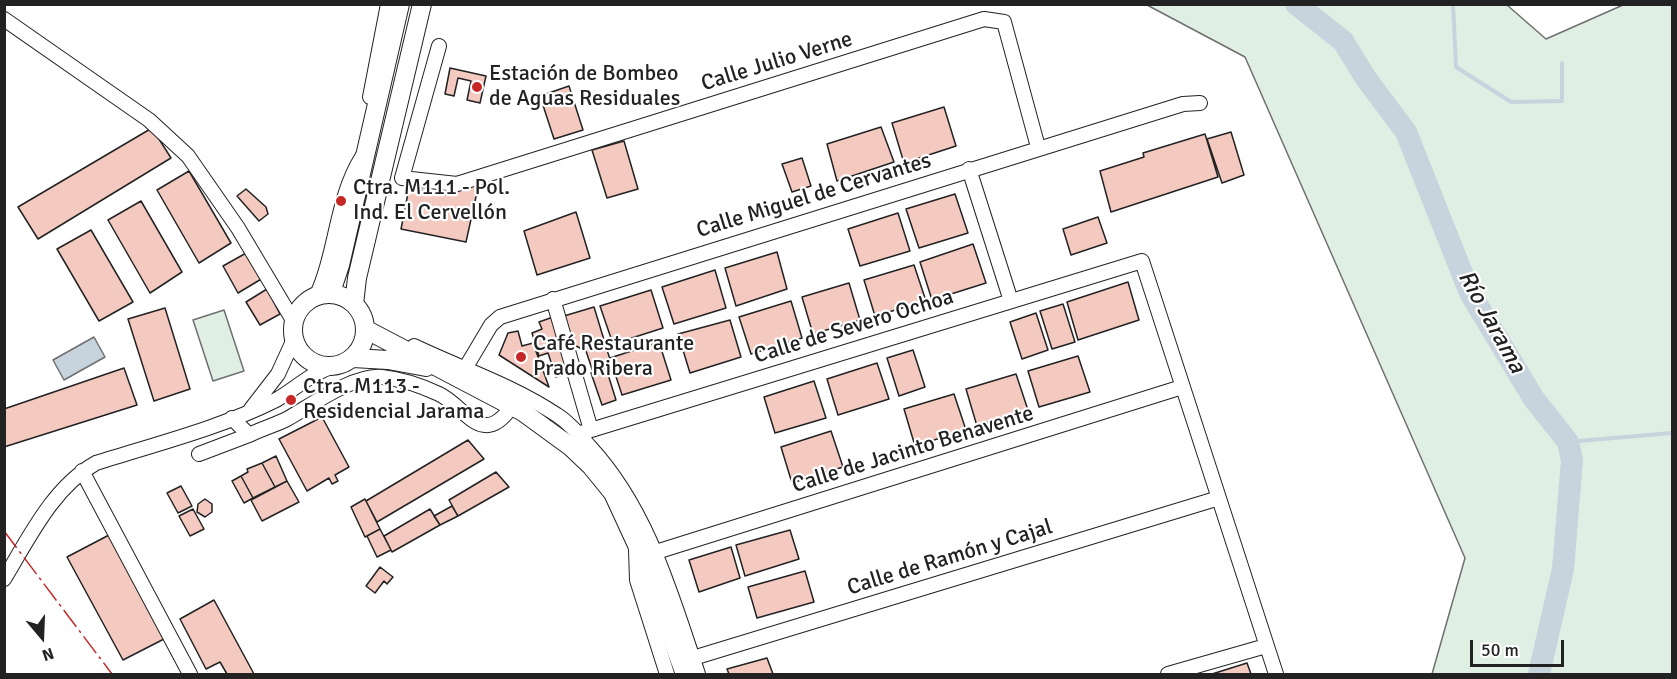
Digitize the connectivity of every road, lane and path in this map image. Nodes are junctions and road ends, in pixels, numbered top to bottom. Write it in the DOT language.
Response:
graph roads {
  1 [pos="387,4"];
  2 [pos="400,4"];
  3 [pos="422,4"];
  4 [pos="4,19"];
  5 [pos="439,46"];
  6 [pos="1200,103"];
  7 [pos="372,124"];
  8 [pos="1038,147"];
  9 [pos="969,169"];
  10 [pos="322,295"];
  11 [pos="553,299"];
  12 [pos="1011,301"];
  13 [pos="361,317"];
  14 [pos="294,331"];
  15 [pos="353,358"];
  16 [pos="331,367"];
  17 [pos="466,367"];
  18 [pos="438,369"];
  19 [pos="1182,387"];
  20 [pos="512,406"];
  21 [pos="250,409"];
  22 [pos="232,418"];
  23 [pos="584,432"];
  24 [pos="249,435"];
  25 [pos="199,454"];
  26 [pos="82,471"];
  27 [pos="1218,498"];
  28 [pos="637,545"];
  29 [pos="656,552"];
  30 [pos="4,579"];
  31 [pos="1266,646"];
  32 [pos="689,666"];
  33 [pos="190,675"];
  34 [pos="667,675"];
  35 [pos="698,675"];
  36 [pos="1168,675"];
  37 [pos="1276,675"];
  1 -- 7 [label="street"];
  2 -- 7 [label="main road"];
  3 -- 13 [label="main road"];
  4 -- 14 [label="street"];
  5 -- 8 [label="street, Calle Julio Verne"];
  6 -- 8 [label="street, Calle Miguel de Cervantes"];
  7 -- 10 [label="main road"];
  8 -- 9 [label="street, Calle Miguel de Cervantes"];
  9 -- 11 [label="street, Calle Miguel de Cervantes"];
  9 -- 12 [label="street"];
  10 -- 13 [label="main road"];
  10 -- 14 [label="main road"];
  11 -- 17 [label="street, Calle Miguel de Cervantes"];
  11 -- 23 [label="street"];
  12 -- 19 [label="street, Calle de Severo Ochoa"];
  12 -- 23 [label="street, Calle de Severo Ochoa"];
  13 -- 15 [label="main road"];
  13 -- 17 [label="street"];
  13 -- 18 [label="main road"];
  14 -- 16 [label="main road"];
  14 -- 21 [label="street"];
  15 -- 16 [label="main road"];
  15 -- 18 [label="main road"];
  16 -- 21 [label="street"];
  17 -- 23 [label="street"];
  18 -- 20 [label="main road"];
  19 -- 27 [label="street"];
  19 -- 29 [label="street, Calle de Jacinto Benavente"];
  20 -- 24 [label="street"];
  20 -- 28 [label="main road"];
  21 -- 22 [label="street"];
  22 -- 24 [label="street"];
  22 -- 26 [label="street"];
  23 -- 29 [label="street"];
  24 -- 25 [label="street"];
  26 -- 30 [label="street"];
  26 -- 33 [label="street"];
  27 -- 31 [label="street"];
  27 -- 32 [label="street, Calle de Ramón y Cajal"];
  28 -- 32 [label="main road"];
  28 -- 34 [label="street"];
  29 -- 32 [label="street"];
  31 -- 36 [label="street"];
  31 -- 37 [label="street"];
  32 -- 35 [label="street"];
}
